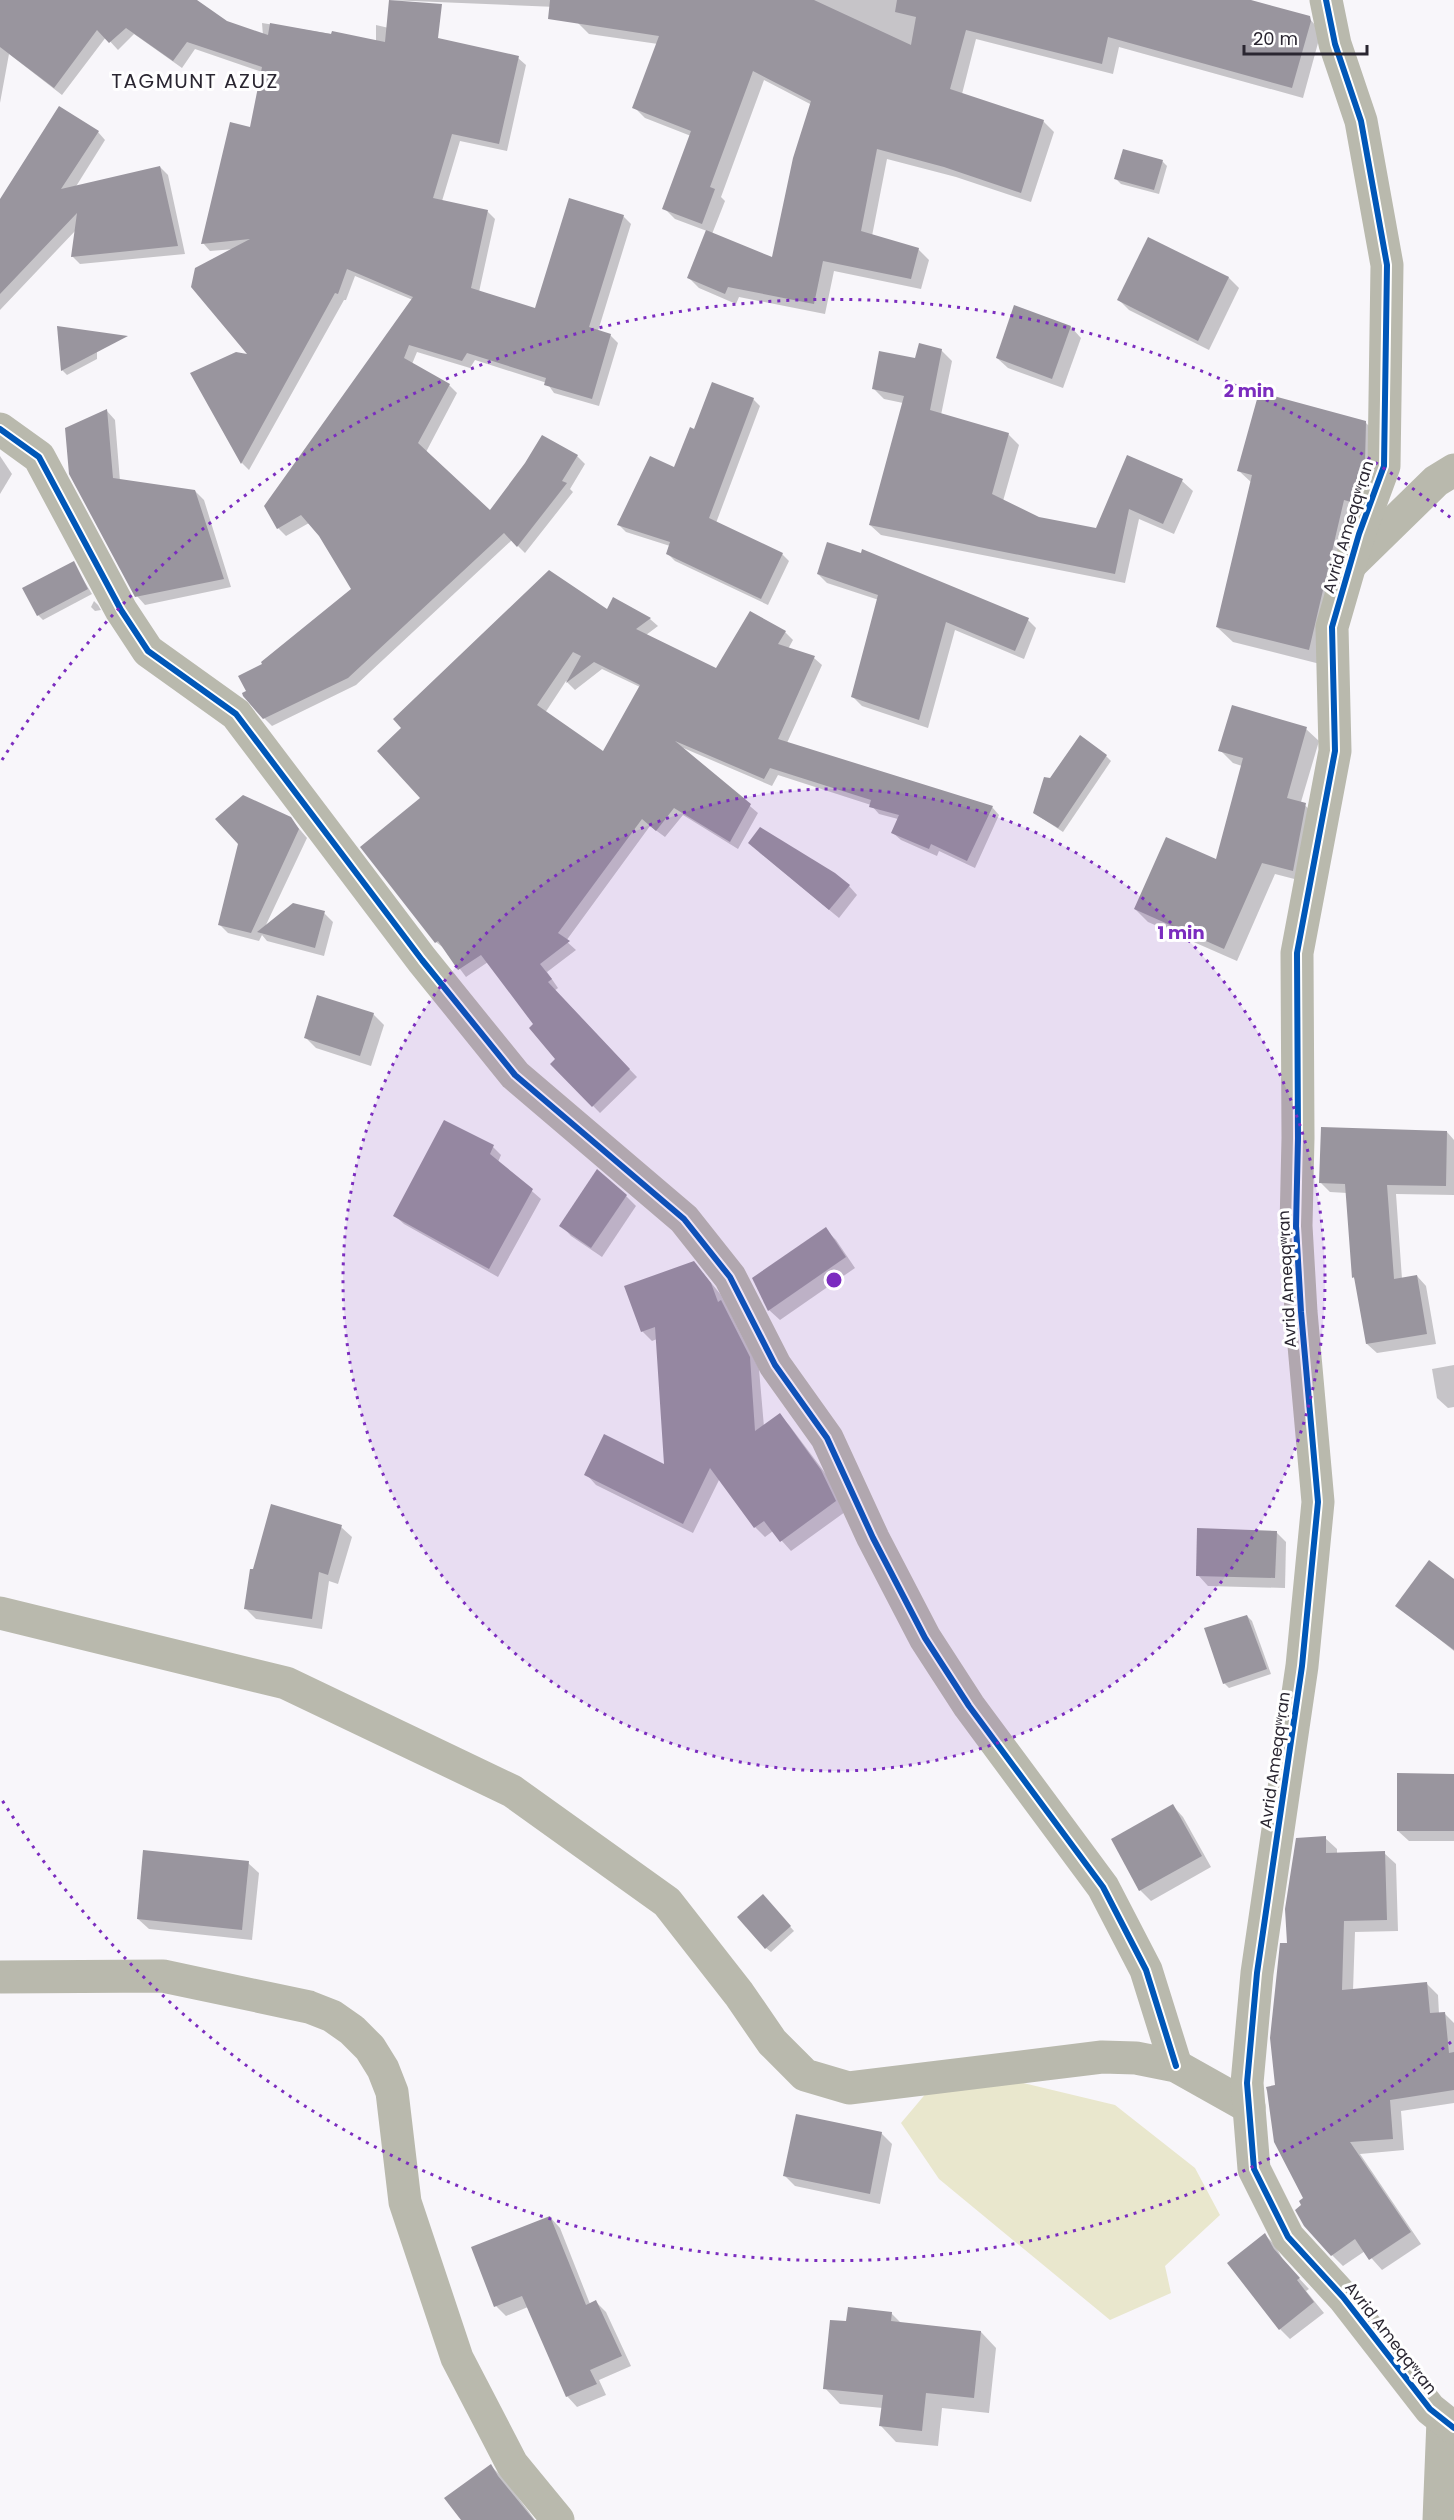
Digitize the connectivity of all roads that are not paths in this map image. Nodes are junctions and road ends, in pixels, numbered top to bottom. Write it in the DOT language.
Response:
graph roads {
  1 [pos="1326,0"];
  2 [pos="0,429"];
  3 [pos="1454,470"];
  4 [pos="1348,567"];
  5 [pos="2,1612"];
  6 [pos="0,1977"];
  7 [pos="1176,2066"];
  8 [pos="1249,2107"];
  9 [pos="1449,2424"];
  10 [pos="558,2520"];
  11 [pos="1439,2520"];
  1 -- 4 [label="street, Avrid Ameqqʷṛan"];
  2 -- 7 [label="street"];
  3 -- 4 [label="street"];
  4 -- 8 [label="street, Avrid Ameqqʷṛan"];
  5 -- 7 [label="street"];
  6 -- 10 [label="street"];
  7 -- 8 [label="street"];
  8 -- 9 [label="street, Avrid Ameqqʷṛan"];
  9 -- 11 [label="street"];
}
